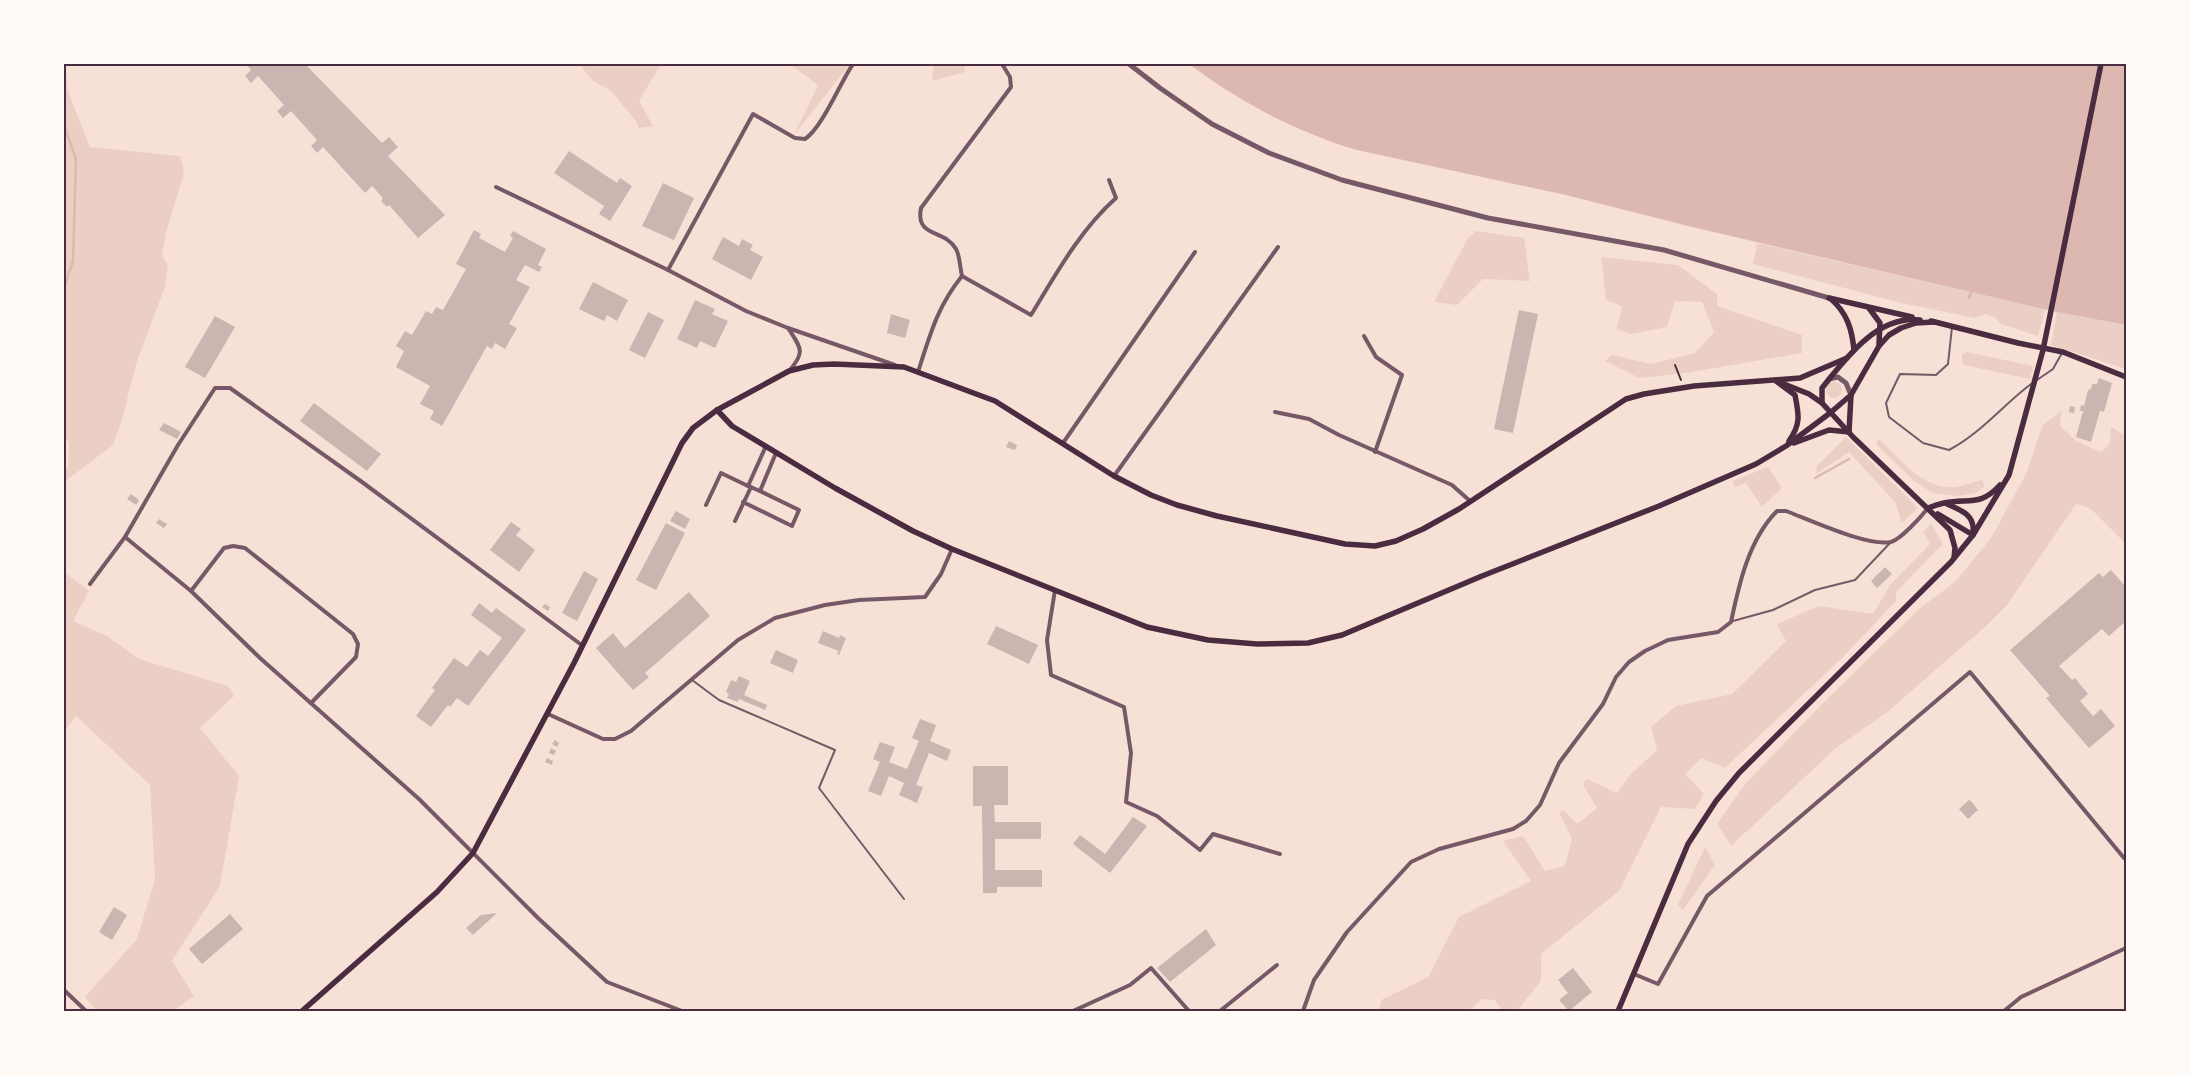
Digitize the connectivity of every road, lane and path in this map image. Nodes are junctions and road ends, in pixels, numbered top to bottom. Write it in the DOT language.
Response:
graph roads {
  1 [pos="853,64"];
  2 [pos="1002,64"];
  3 [pos="1129,64"];
  4 [pos="2101,64"];
  5 [pos="1109,180"];
  6 [pos="496,187"];
  7 [pos="1278,247"];
  8 [pos="1195,252"];
  9 [pos="668,270"];
  10 [pos="962,276"];
  11 [pos="1829,298"];
  12 [pos="1869,308"];
  13 [pos="1934,322"];
  14 [pos="1952,327"];
  15 [pos="788,328"];
  16 [pos="1880,330"];
  17 [pos="1364,336"];
  18 [pos="1879,346"];
  19 [pos="1854,350"];
  20 [pos="2063,352"];
  21 [pos="1847,358"];
  22 [pos="1675,365"];
  23 [pos="904,367"];
  24 [pos="789,371"];
  25 [pos="918,372"];
  26 [pos="2126,377"];
  27 [pos="1829,379"];
  28 [pos="1681,380"];
  29 [pos="1776,381"];
  30 [pos="1850,395"];
  31 [pos="1822,403"];
  32 [pos="717,410"];
  33 [pos="1275,412"];
  34 [pos="1830,413"];
  35 [pos="1849,432"];
  36 [pos="1063,443"];
  37 [pos="766,446"];
  38 [pos="1786,446"];
  39 [pos="1375,452"];
  40 [pos="776,453"];
  41 [pos="2008,475"];
  42 [pos="1114,476"];
  43 [pos="750,486"];
  44 [pos="760,491"];
  45 [pos="1470,501"];
  46 [pos="743,502"];
  47 [pos="1944,503"];
  48 [pos="706,505"];
  49 [pos="1928,508"];
  50 [pos="735,521"];
  51 [pos="1973,535"];
  52 [pos="125,536"];
  53 [pos="1892,542"];
  54 [pos="952,549"];
  55 [pos="1954,559"];
  56 [pos="90,584"];
  57 [pos="1055,590"];
  58 [pos="191,591"];
  59 [pos="1731,622"];
  60 [pos="583,646"];
  61 [pos="692,680"];
  62 [pos="311,703"];
  63 [pos="548,714"];
  64 [pos="472,852"];
  65 [pos="1280,854"];
  66 [pos="2126,855"];
  67 [pos="904,899"];
  68 [pos="2126,948"];
  69 [pos="1277,965"];
  70 [pos="1634,974"];
  71 [pos="64,990"];
  72 [pos="86,1011"];
  73 [pos="302,1011"];
  74 [pos="682,1011"];
  75 [pos="1073,1011"];
  76 [pos="1189,1011"];
  77 [pos="1220,1011"];
  78 [pos="1303,1011"];
  79 [pos="1618,1011"];
  80 [pos="2004,1011"];
  1 -- 9 [label="street"];
  2 -- 10 [label="street"];
  3 -- 11 [label="street"];
  4 -- 41 [label="main road"];
  5 -- 10 [label="street"];
  6 -- 9 [label="street"];
  7 -- 42 [label="street"];
  8 -- 36 [label="street"];
  9 -- 15 [label="street"];
  10 -- 25 [label="street"];
  11 -- 12 [label="main road"];
  11 -- 19 [label="main road"];
  12 -- 13 [label="main road"];
  12 -- 16 [label="main road"];
  13 -- 14 [label="main road"];
  13 -- 16 [label="main road"];
  13 -- 18 [label="main road"];
  14 -- 20 [label="main road"];
  14 -- 20 [label="lane"];
  15 -- 23 [label="street"];
  15 -- 24 [label="street"];
  16 -- 18 [label="main road"];
  16 -- 19 [label="main road"];
  17 -- 39 [label="street"];
  18 -- 30 [label="main road"];
  19 -- 21 [label="main road"];
  20 -- 26 [label="main road"];
  21 -- 27 [label="main road"];
  21 -- 29 [label="main road"];
  22 -- 28 [label="path"];
  23 -- 24 [label="main road"];
  23 -- 25 [label="main road"];
  24 -- 32 [label="main road"];
  25 -- 36 [label="main road"];
  27 -- 30 [label="street"];
  27 -- 31 [label="main road"];
  29 -- 31 [label="main road"];
  29 -- 38 [label="main road"];
  29 -- 45 [label="main road"];
  30 -- 34 [label="main road"];
  30 -- 35 [label="main road"];
  31 -- 34 [label="main road"];
  32 -- 37 [label="main road"];
  32 -- 60 [label="main road"];
  33 -- 39 [label="street"];
  34 -- 35 [label="main road"];
  34 -- 38 [label="main road"];
  35 -- 38 [label="main road"];
  35 -- 49 [label="main road"];
  36 -- 42 [label="main road"];
  37 -- 40 [label="main road"];
  37 -- 43 [label="street"];
  38 -- 57 [label="main road"];
  39 -- 45 [label="street"];
  40 -- 44 [label="street"];
  40 -- 54 [label="main road"];
  41 -- 47 [label="main road"];
  41 -- 51 [label="main road"];
  42 -- 45 [label="main road"];
  43 -- 44 [label="street"];
  43 -- 46 [label="street"];
  43 -- 48 [label="street"];
  44 -- 46 [label="street"];
  46 -- 50 [label="street"];
  47 -- 49 [label="main road"];
  47 -- 51 [label="main road"];
  49 -- 51 [label="main road"];
  49 -- 53 [label="street"];
  49 -- 55 [label="main road"];
  51 -- 55 [label="main road"];
  52 -- 56 [label="street"];
  52 -- 58 [label="street"];
  52 -- 60 [label="street"];
  53 -- 59 [label="lane"];
  53 -- 59 [label="street"];
  54 -- 57 [label="main road"];
  54 -- 61 [label="street"];
  55 -- 70 [label="main road"];
  57 -- 65 [label="street"];
  58 -- 62 [label="street"];
  58 -- 62 [label="street"];
  59 -- 78 [label="street"];
  60 -- 63 [label="main road"];
  61 -- 63 [label="street"];
  61 -- 67 [label="lane"];
  62 -- 64 [label="street"];
  63 -- 64 [label="main road"];
  64 -- 73 [label="main road"];
  64 -- 74 [label="street"];
  66 -- 70 [label="street"];
  68 -- 80 [label="street"];
  69 -- 77 [label="street"];
  70 -- 79 [label="main road"];
  71 -- 72 [label="street"];
  75 -- 76 [label="street"];
}
